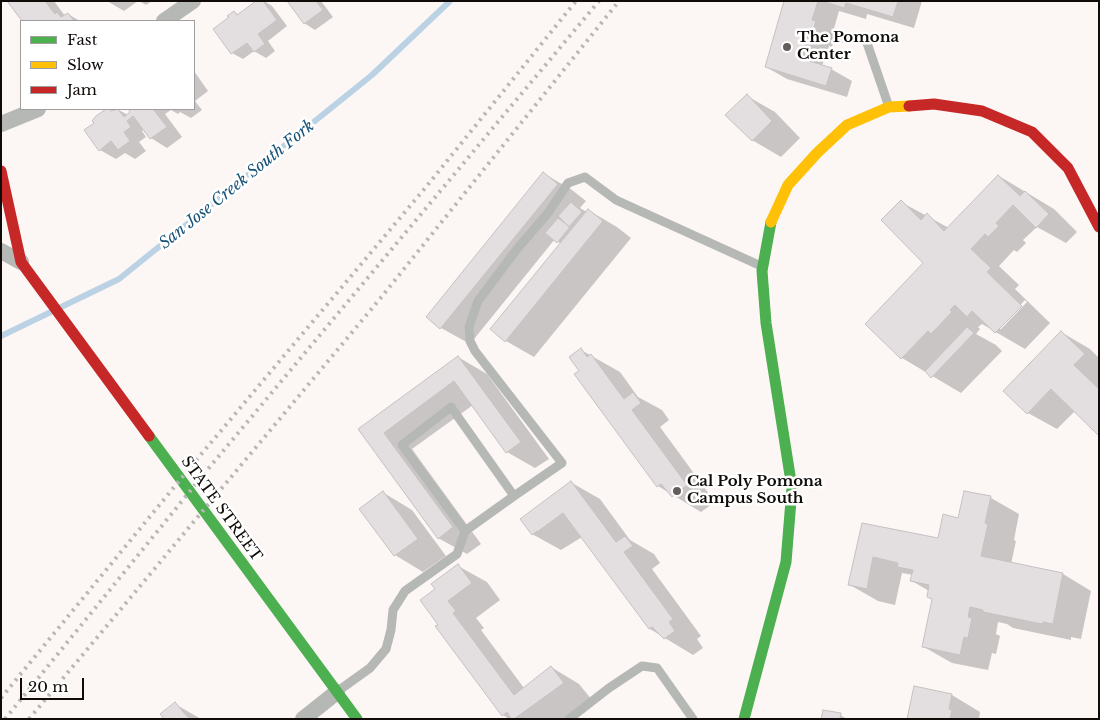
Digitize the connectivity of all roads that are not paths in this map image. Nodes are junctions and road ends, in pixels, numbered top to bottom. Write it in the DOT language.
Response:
graph roads {
  1 [pos="193,1"];
  2 [pos="165,20"];
  3 [pos="828,37"];
  4 [pos="889,108"];
  5 [pos="36,110"];
  6 [pos="1,124"];
  7 [pos="1,171"];
  8 [pos="1099,227"];
  9 [pos="1,251"];
  10 [pos="21,262"];
  11 [pos="762,267"];
  12 [pos="514,496"];
  13 [pos="464,531"];
  14 [pos="337,692"];
  15 [pos="304,719"];
  16 [pos="357,719"];
  17 [pos="569,719"];
  18 [pos="692,719"];
  19 [pos="744,719"];
  1 -- 2 [label="street"];
  3 -- 4 [label="lane"];
  4 -- 8 [label="street"];
  4 -- 11 [label="street"];
  5 -- 6 [label="street"];
  7 -- 10 [label="street"];
  9 -- 10 [label="street"];
  10 -- 14 [label="street, STATE STREET"];
  11 -- 12 [label="lane"];
  11 -- 19 [label="street"];
  12 -- 13 [label="lane"];
  12 -- 13 [label="lane"];
  13 -- 14 [label="lane"];
  14 -- 15 [label="street"];
  14 -- 16 [label="street, STATE STREET"];
  17 -- 18 [label="lane"];
}
